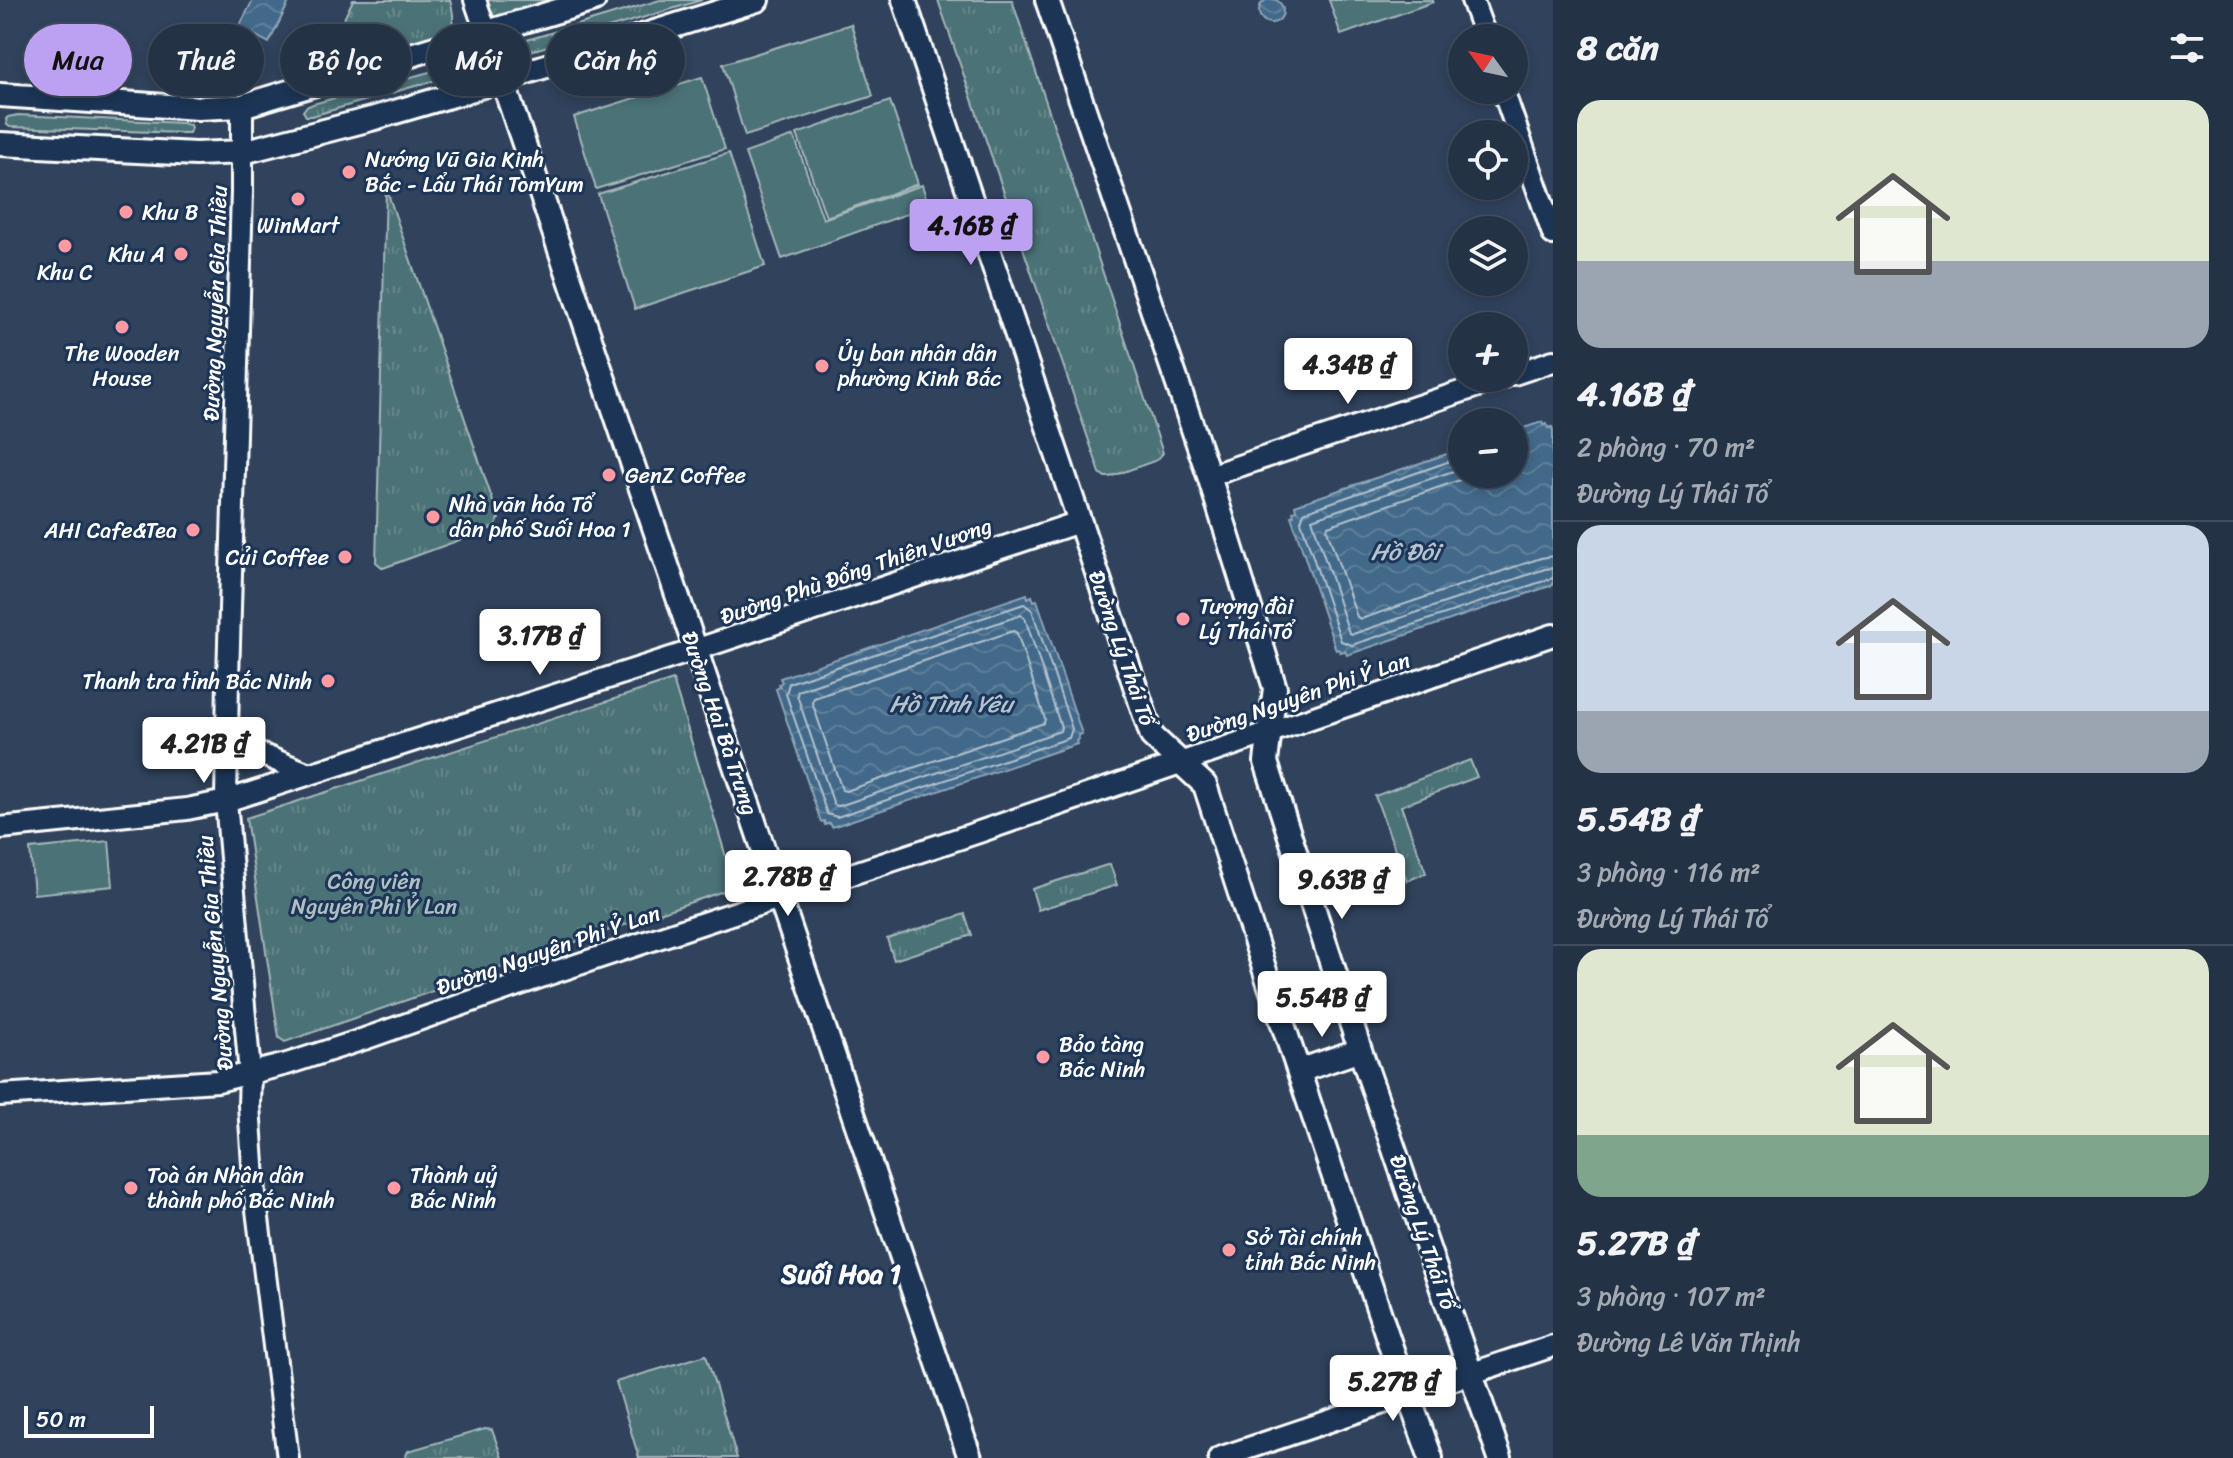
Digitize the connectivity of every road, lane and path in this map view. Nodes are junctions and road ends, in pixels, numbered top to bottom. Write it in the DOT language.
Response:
graph roads {
  1 [pos="475,0"];
  2 [pos="594,0"];
  3 [pos="757,0"];
  4 [pos="904,0"];
  5 [pos="1047,0"];
  6 [pos="1472,0"];
  7 [pos="483,24"];
  8 [pos="513,24"];
  9 [pos="1481,24"];
  10 [pos="427,50"];
  11 [pos="530,70"];
  12 [pos="0,95"];
  13 [pos="446,96"];
  14 [pos="507,96"];
  15 [pos="1508,104"];
  16 [pos="242,106"];
  17 [pos="0,144"];
  18 [pos="243,152"];
  19 [pos="1553,234"];
  20 [pos="1553,361"];
  21 [pos="1528,369"];
  22 [pos="1460,392"];
  23 [pos="1209,476"];
  24 [pos="1079,522"];
  25 [pos="1553,635"];
  26 [pos="695,650"];
  27 [pos="1270,731"];
  28 [pos="227,740"];
  29 [pos="1181,763"];
  30 [pos="309,774"];
  31 [pos="226,801"];
  32 [pos="0,828"];
  33 [pos="780,897"];
  34 [pos="1360,1050"];
  35 [pos="1299,1071"];
  36 [pos="250,1074"];
  37 [pos="0,1095"];
  38 [pos="1553,1346"];
  39 [pos="1471,1374"];
  40 [pos="1408,1395"];
  41 [pos="288,1458"];
  42 [pos="970,1458"];
  43 [pos="1219,1458"];
  44 [pos="1431,1458"];
  45 [pos="1500,1458"];
  1 -- 7 [label="street"];
  2 -- 8 [label="main road"];
  3 -- 11 [label="main road"];
  4 -- 24 [label="main road, Đường Lý Thái Tổ"];
  5 -- 23 [label="main road, Đường Lý Thái Tổ"];
  6 -- 9 [label="street"];
  10 -- 16 [label="main road"];
  12 -- 16 [label="main road"];
  13 -- 18 [label="main road"];
  14 -- 26 [label="main road, Đường Hai Bà Trưng"];
  15 -- 19 [label="street"];
  16 -- 18 [label="street, Đường Nguyễn Gia Thiều"];
  17 -- 18 [label="main road"];
  18 -- 28 [label="street, Đường Nguyễn Gia Thiều"];
  20 -- 21 [label="street"];
  22 -- 23 [label="street"];
  23 -- 27 [label="main road, Đường Lý Thái Tổ"];
  24 -- 26 [label="street, Đường Phù Đổng Thiên Vương"];
  24 -- 29 [label="main road, Đường Lý Thái Tổ"];
  25 -- 27 [label="street, Đường Nguyên Phi Ỷ Lan"];
  26 -- 30 [label="street, Đường Phù Đổng Thiên Vương"];
  26 -- 33 [label="main road, Đường Hai Bà Trưng"];
  27 -- 29 [label="street, Đường Nguyên Phi Ỷ Lan"];
  27 -- 34 [label="main road, Đường Lý Thái Tổ"];
  28 -- 30 [label="street"];
  28 -- 31 [label="street, Đường Nguyễn Gia Thiều"];
  29 -- 33 [label="street, Đường Nguyên Phi Ỷ Lan"];
  29 -- 35 [label="main road, Đường Lý Thái Tổ"];
  30 -- 31 [label="street, Đường Phù Đổng Thiên Vương"];
  31 -- 32 [label="street, Đường Phù Đổng Thiên Vương"];
  31 -- 36 [label="street, Đường Nguyễn Gia Thiều"];
  33 -- 36 [label="street, Đường Nguyên Phi Ỷ Lan"];
  33 -- 42 [label="main road, Đường Hai Bà Trưng"];
  34 -- 35 [label="main road"];
  34 -- 39 [label="main road, Đường Lý Thái Tổ"];
  35 -- 40 [label="main road, Đường Lý Thái Tổ"];
  36 -- 37 [label="street, Đường Nguyên Phi Ỷ Lan"];
  36 -- 41 [label="street, Đường Nguyễn Gia Thiều"];
  38 -- 39 [label="street"];
  39 -- 40 [label="street"];
  39 -- 45 [label="main road, Đường Lý Thái Tổ"];
  40 -- 43 [label="street"];
  40 -- 44 [label="main road, Đường Lý Thái Tổ"];
}
